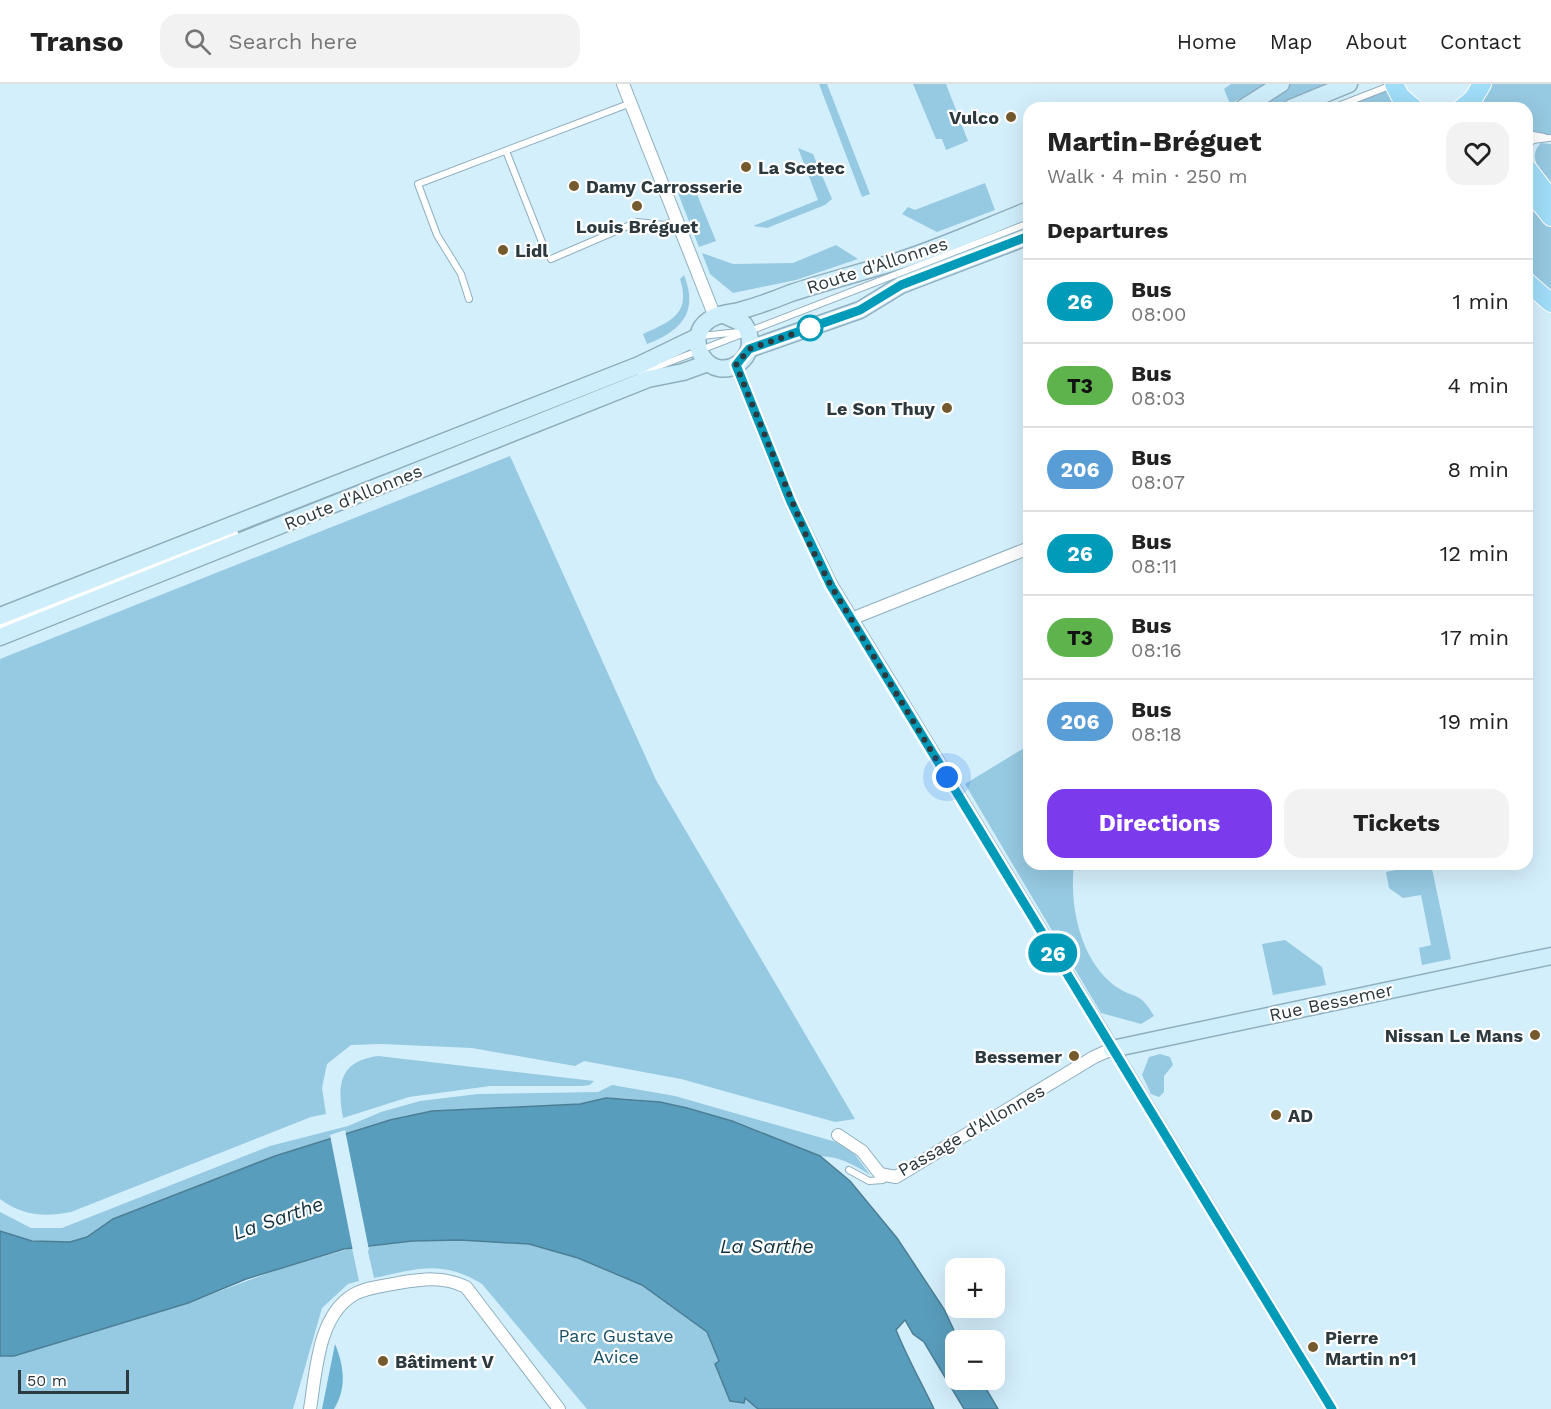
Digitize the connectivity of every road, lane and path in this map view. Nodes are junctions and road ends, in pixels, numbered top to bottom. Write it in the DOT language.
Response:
graph roads {
  1 [pos="623,84"];
  2 [pos="1281,84"];
  3 [pos="1349,84"];
  4 [pos="1394,84"];
  5 [pos="1482,84"];
  6 [pos="1252,102"];
  7 [pos="1306,102"];
  8 [pos="1348,102"];
  9 [pos="1404,102"];
  10 [pos="1469,102"];
  11 [pos="1484,102"];
  12 [pos="631,104"];
  13 [pos="1533,135"];
  14 [pos="1550,138"];
  15 [pos="1533,140"];
  16 [pos="506,151"];
  17 [pos="1533,166"];
  18 [pos="1533,176"];
  19 [pos="1551,192"];
  20 [pos="1533,194"];
  21 [pos="1551,199"];
  22 [pos="1023,212"];
  23 [pos="1551,217"];
  24 [pos="677,220"];
  25 [pos="1023,225"];
  26 [pos="1023,238"];
  27 [pos="542,242"];
  28 [pos="551,259"];
  29 [pos="1533,287"];
  30 [pos="469,298"];
  31 [pos="1551,303"];
  32 [pos="719,316"];
  33 [pos="748,330"];
  34 [pos="749,349"];
  35 [pos="701,350"];
  36 [pos="736,365"];
  37 [pos="1023,550"];
  38 [pos="0,616"];
  39 [pos="851,619"];
  40 [pos="0,626"];
  41 [pos="0,637"];
  42 [pos="1551,956"];
  43 [pos="1112,1050"];
  44 [pos="838,1135"];
  45 [pos="849,1170"];
  46 [pos="886,1177"];
  47 [pos="310,1409"];
  48 [pos="559,1409"];
  49 [pos="1332,1409"];
  1 -- 12 [label="street"];
  2 -- 6 [label="main road"];
  3 -- 7 [label="main road"];
  4 -- 8 [label="lane"];
  4 -- 9 [label="main road"];
  5 -- 10 [label="main road"];
  5 -- 11 [label="main road"];
  12 -- 16 [label="lane"];
  12 -- 24 [label="street"];
  13 -- 14 [label="lane"];
  14 -- 15 [label="lane"];
  16 -- 27 [label="lane"];
  16 -- 30 [label="lane"];
  17 -- 19 [label="lane"];
  18 -- 21 [label="main road"];
  20 -- 23 [label="main road"];
  22 -- 32 [label="main road, Route d'Allonnes"];
  24 -- 28 [label="lane"];
  24 -- 32 [label="street"];
  25 -- 33 [label="lane"];
  26 -- 34 [label="main road, Route d'Allonnes"];
  29 -- 31 [label="main road"];
  32 -- 33 [label="main road"];
  32 -- 35 [label="main road, Route d'Allonnes"];
  33 -- 34 [label="main road"];
  33 -- 35 [label="lane"];
  33 -- 35 [label="lane"];
  34 -- 36 [label="main road"];
  35 -- 36 [label="main road, Route d'Allonnes"];
  35 -- 38 [label="main road, Route d'Allonnes"];
  35 -- 40 [label="lane"];
  35 -- 41 [label="main road, Route d'Allonnes"];
  36 -- 39 [label="street"];
  37 -- 39 [label="street"];
  39 -- 43 [label="street"];
  42 -- 43 [label="main road, Rue Bessemer"];
  43 -- 46 [label="street, Passage d'Allonnes"];
  43 -- 49 [label="street"];
  44 -- 46 [label="street, Passage d'Allonnes"];
  45 -- 46 [label="lane"];
  47 -- 48 [label="street"];
}
